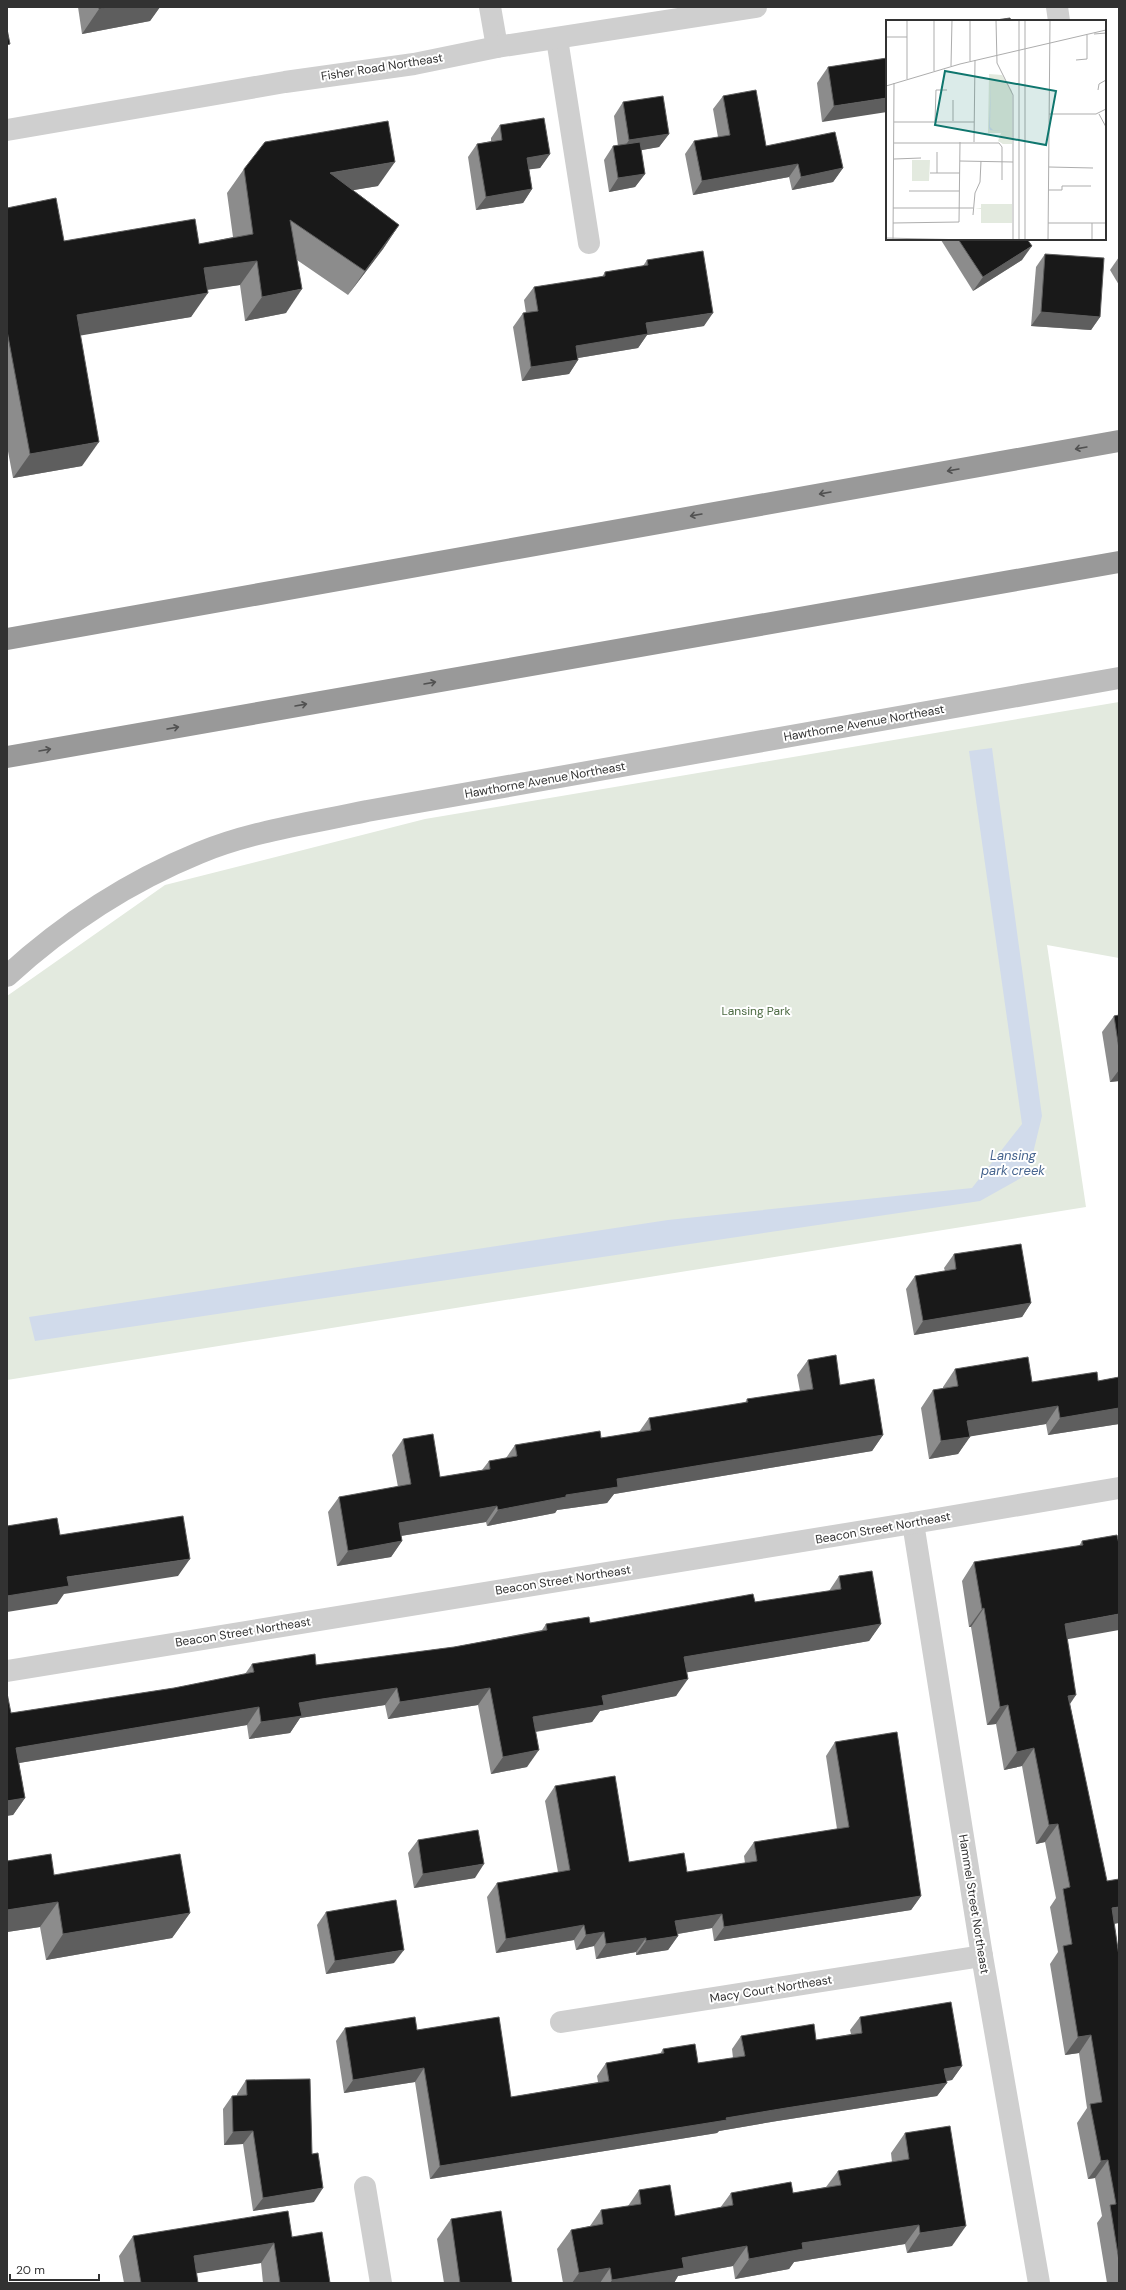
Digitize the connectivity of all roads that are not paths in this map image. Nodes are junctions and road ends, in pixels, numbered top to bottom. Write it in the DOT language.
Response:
graph roads {
  1 [pos="490,7"];
  2 [pos="756,7"];
  3 [pos="1057,7"];
  4 [pos="1060,20"];
  5 [pos="557,39"];
  6 [pos="497,47"];
  7 [pos="7,130"];
  8 [pos="590,243"];
  9 [pos="1119,441"];
  10 [pos="1119,562"];
  11 [pos="7,639"];
  12 [pos="1119,678"];
  13 [pos="7,757"];
  14 [pos="7,976"];
  15 [pos="1119,1488"];
  16 [pos="913,1523"];
  17 [pos="7,1670"];
  18 [pos="982,1956"];
  19 [pos="561,2022"];
  20 [pos="365,2187"];
  21 [pos="381,2283"];
  22 [pos="1040,2283"];
  1 -- 6 [label="street"];
  2 -- 5 [label="street, Fisher Road Northeast"];
  3 -- 4 [label="street"];
  5 -- 6 [label="street, Fisher Road Northeast"];
  5 -- 8 [label="street"];
  6 -- 7 [label="street, Fisher Road Northeast"];
  9 -- 11 [label="highway, one-way"];
  13 -- 10 [label="highway, one-way"];
  12 -- 14 [label="main road, Hawthorne Avenue Northeast"];
  15 -- 16 [label="street, Beacon Street Northeast"];
  16 -- 17 [label="street, Beacon Street Northeast"];
  16 -- 18 [label="street, Hammel Street Northeast"];
  18 -- 19 [label="street, Macy Court Northeast"];
  18 -- 22 [label="street, Hammel Street Northeast"];
  20 -- 21 [label="street"];
}
